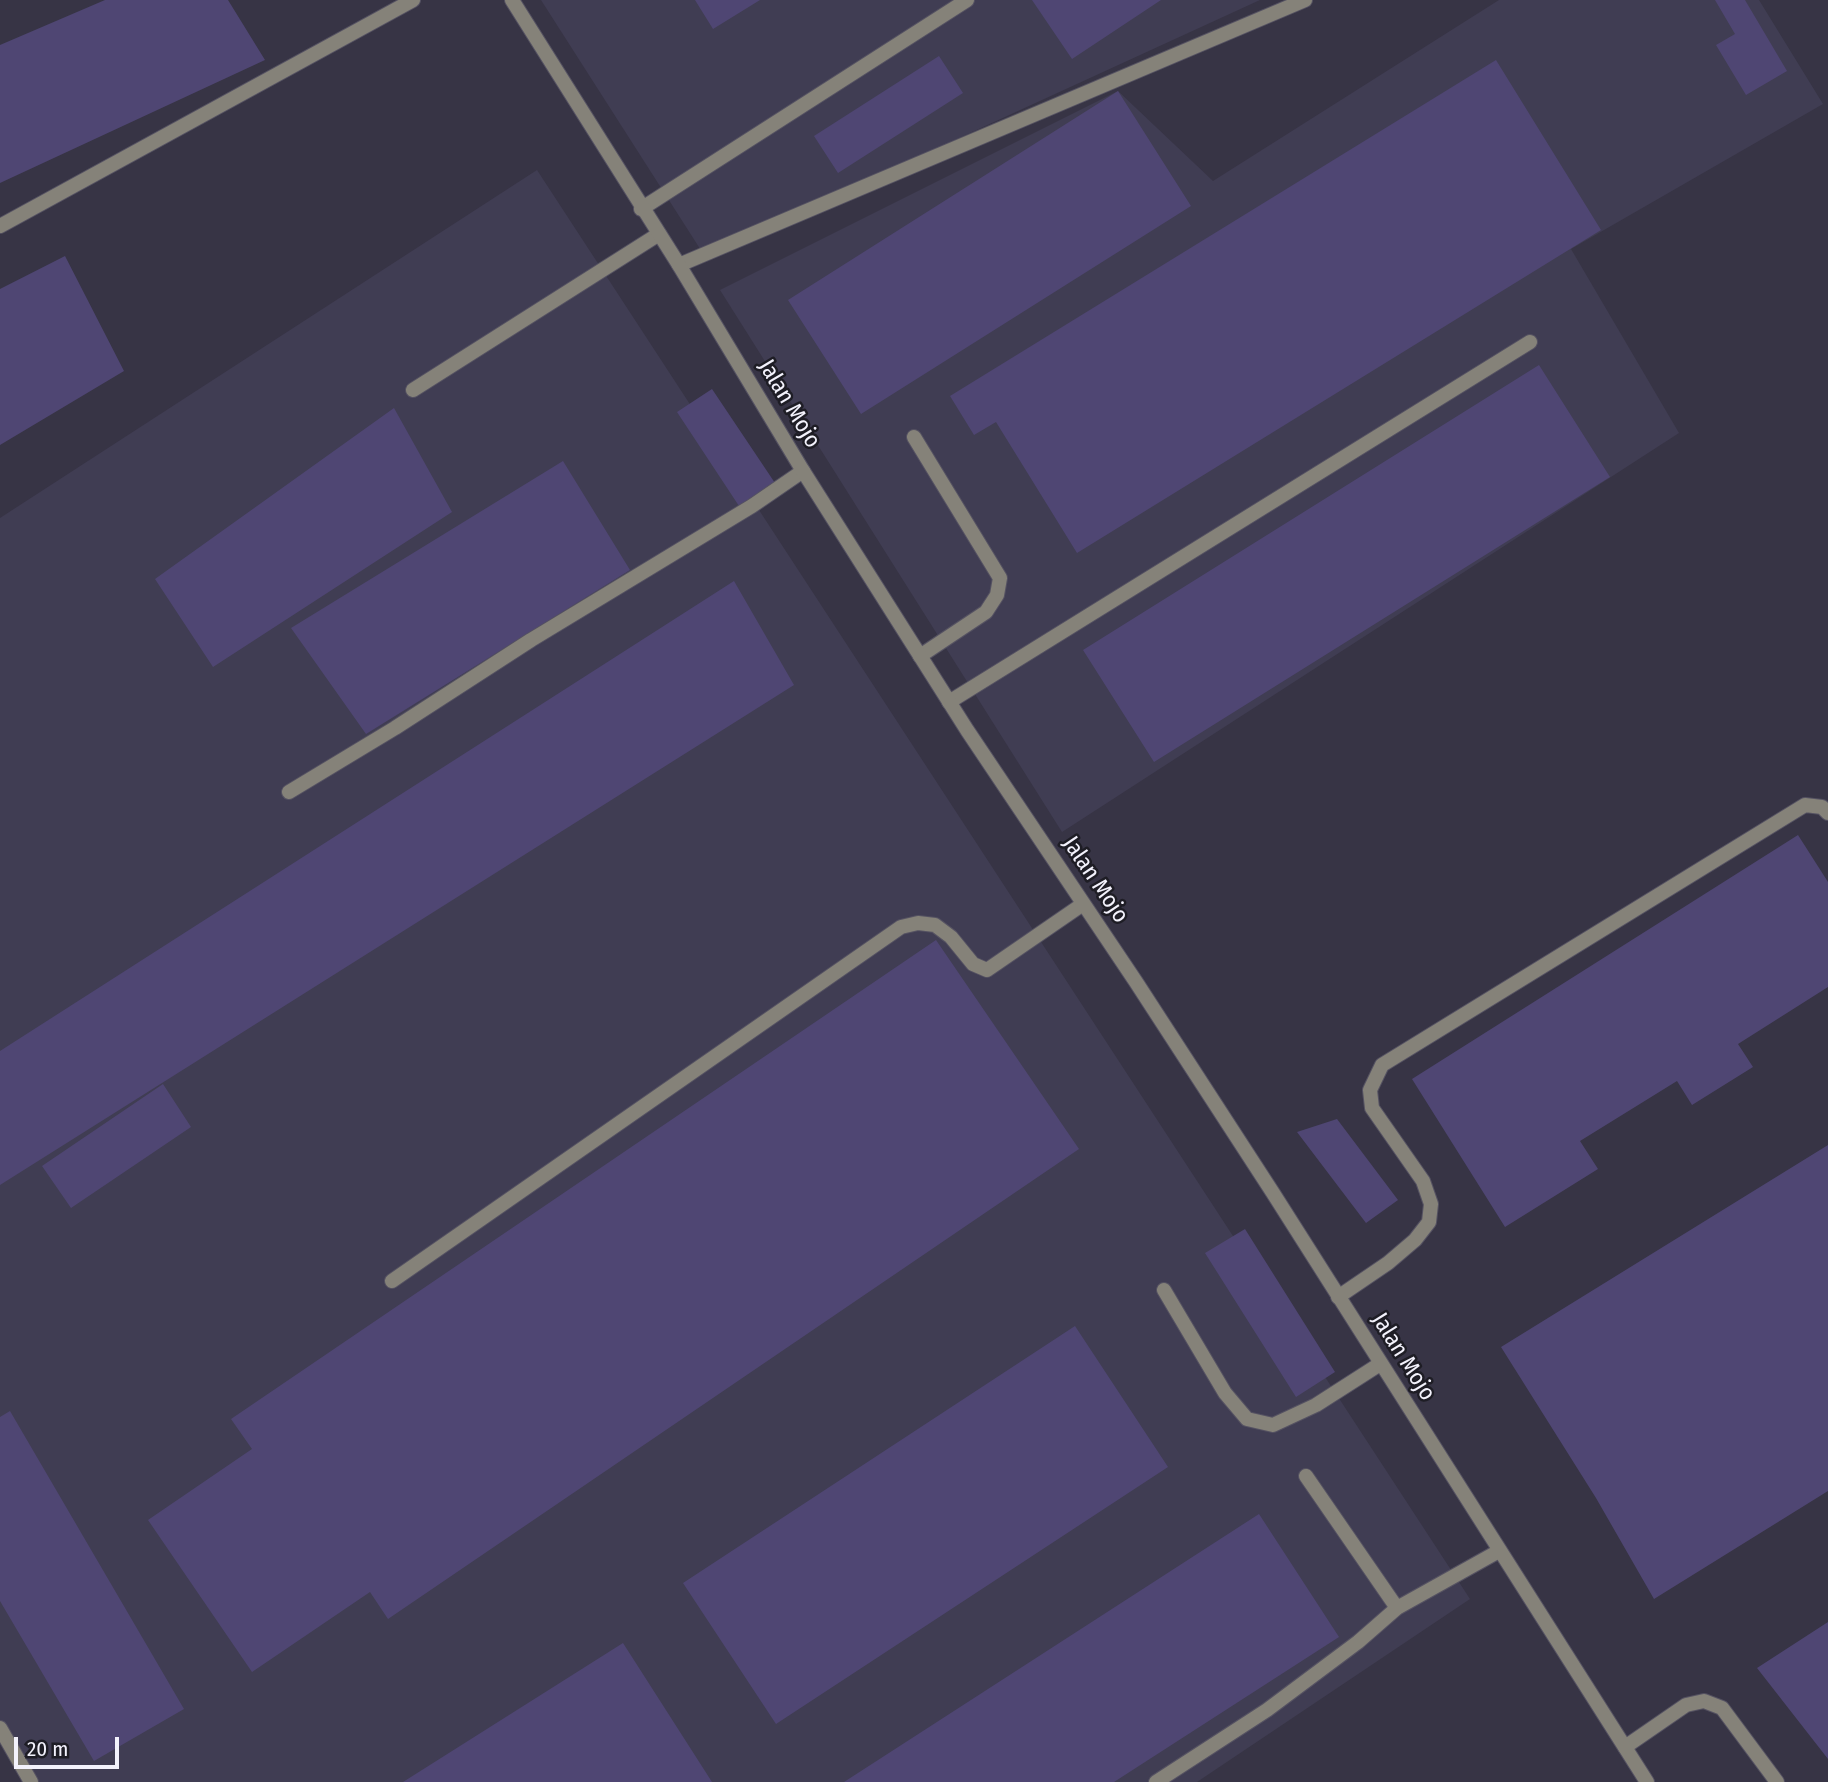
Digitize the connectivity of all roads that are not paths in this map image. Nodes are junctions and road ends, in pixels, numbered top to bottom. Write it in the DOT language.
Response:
graph roads {
  1 [pos="413,0"];
  2 [pos="512,0"];
  3 [pos="967,0"];
  4 [pos="1305,0"];
  5 [pos="641,209"];
  6 [pos="0,226"];
  7 [pos="659,234"];
  8 [pos="679,265"];
  9 [pos="1530,342"];
  10 [pos="413,390"];
  11 [pos="914,437"];
  12 [pos="803,471"];
  13 [pos="920,656"];
  14 [pos="949,702"];
  15 [pos="289,792"];
  16 [pos="1828,813"];
  17 [pos="1083,904"];
  18 [pos="392,1281"];
  19 [pos="1164,1290"];
  20 [pos="1338,1297"];
  21 [pos="1380,1364"];
  22 [pos="1306,1476"];
  23 [pos="1499,1551"];
  24 [pos="1397,1608"];
  25 [pos="0,1728"];
  26 [pos="1625,1747"];
  27 [pos="31,1782"];
  28 [pos="1156,1782"];
  29 [pos="1647,1782"];
  30 [pos="1777,1782"];
  1 -- 6 [label="street"];
  2 -- 5 [label="street, Jalan Mojo"];
  3 -- 5 [label="street"];
  4 -- 8 [label="street"];
  5 -- 7 [label="street, Jalan Mojo"];
  7 -- 8 [label="street, Jalan Mojo"];
  7 -- 10 [label="street"];
  8 -- 12 [label="street, Jalan Mojo"];
  9 -- 14 [label="street"];
  11 -- 13 [label="street"];
  12 -- 13 [label="street, Jalan Mojo"];
  12 -- 15 [label="street"];
  13 -- 14 [label="street, Jalan Mojo"];
  14 -- 17 [label="street, Jalan Mojo"];
  16 -- 20 [label="street"];
  17 -- 18 [label="street"];
  17 -- 20 [label="street, Jalan Mojo"];
  19 -- 21 [label="street"];
  20 -- 21 [label="street, Jalan Mojo"];
  21 -- 23 [label="street, Jalan Mojo"];
  22 -- 24 [label="street"];
  23 -- 24 [label="street"];
  23 -- 26 [label="street, Jalan Mojo"];
  24 -- 28 [label="street"];
  25 -- 27 [label="street"];
  26 -- 29 [label="street, Jalan Mojo"];
  26 -- 30 [label="street"];
}
